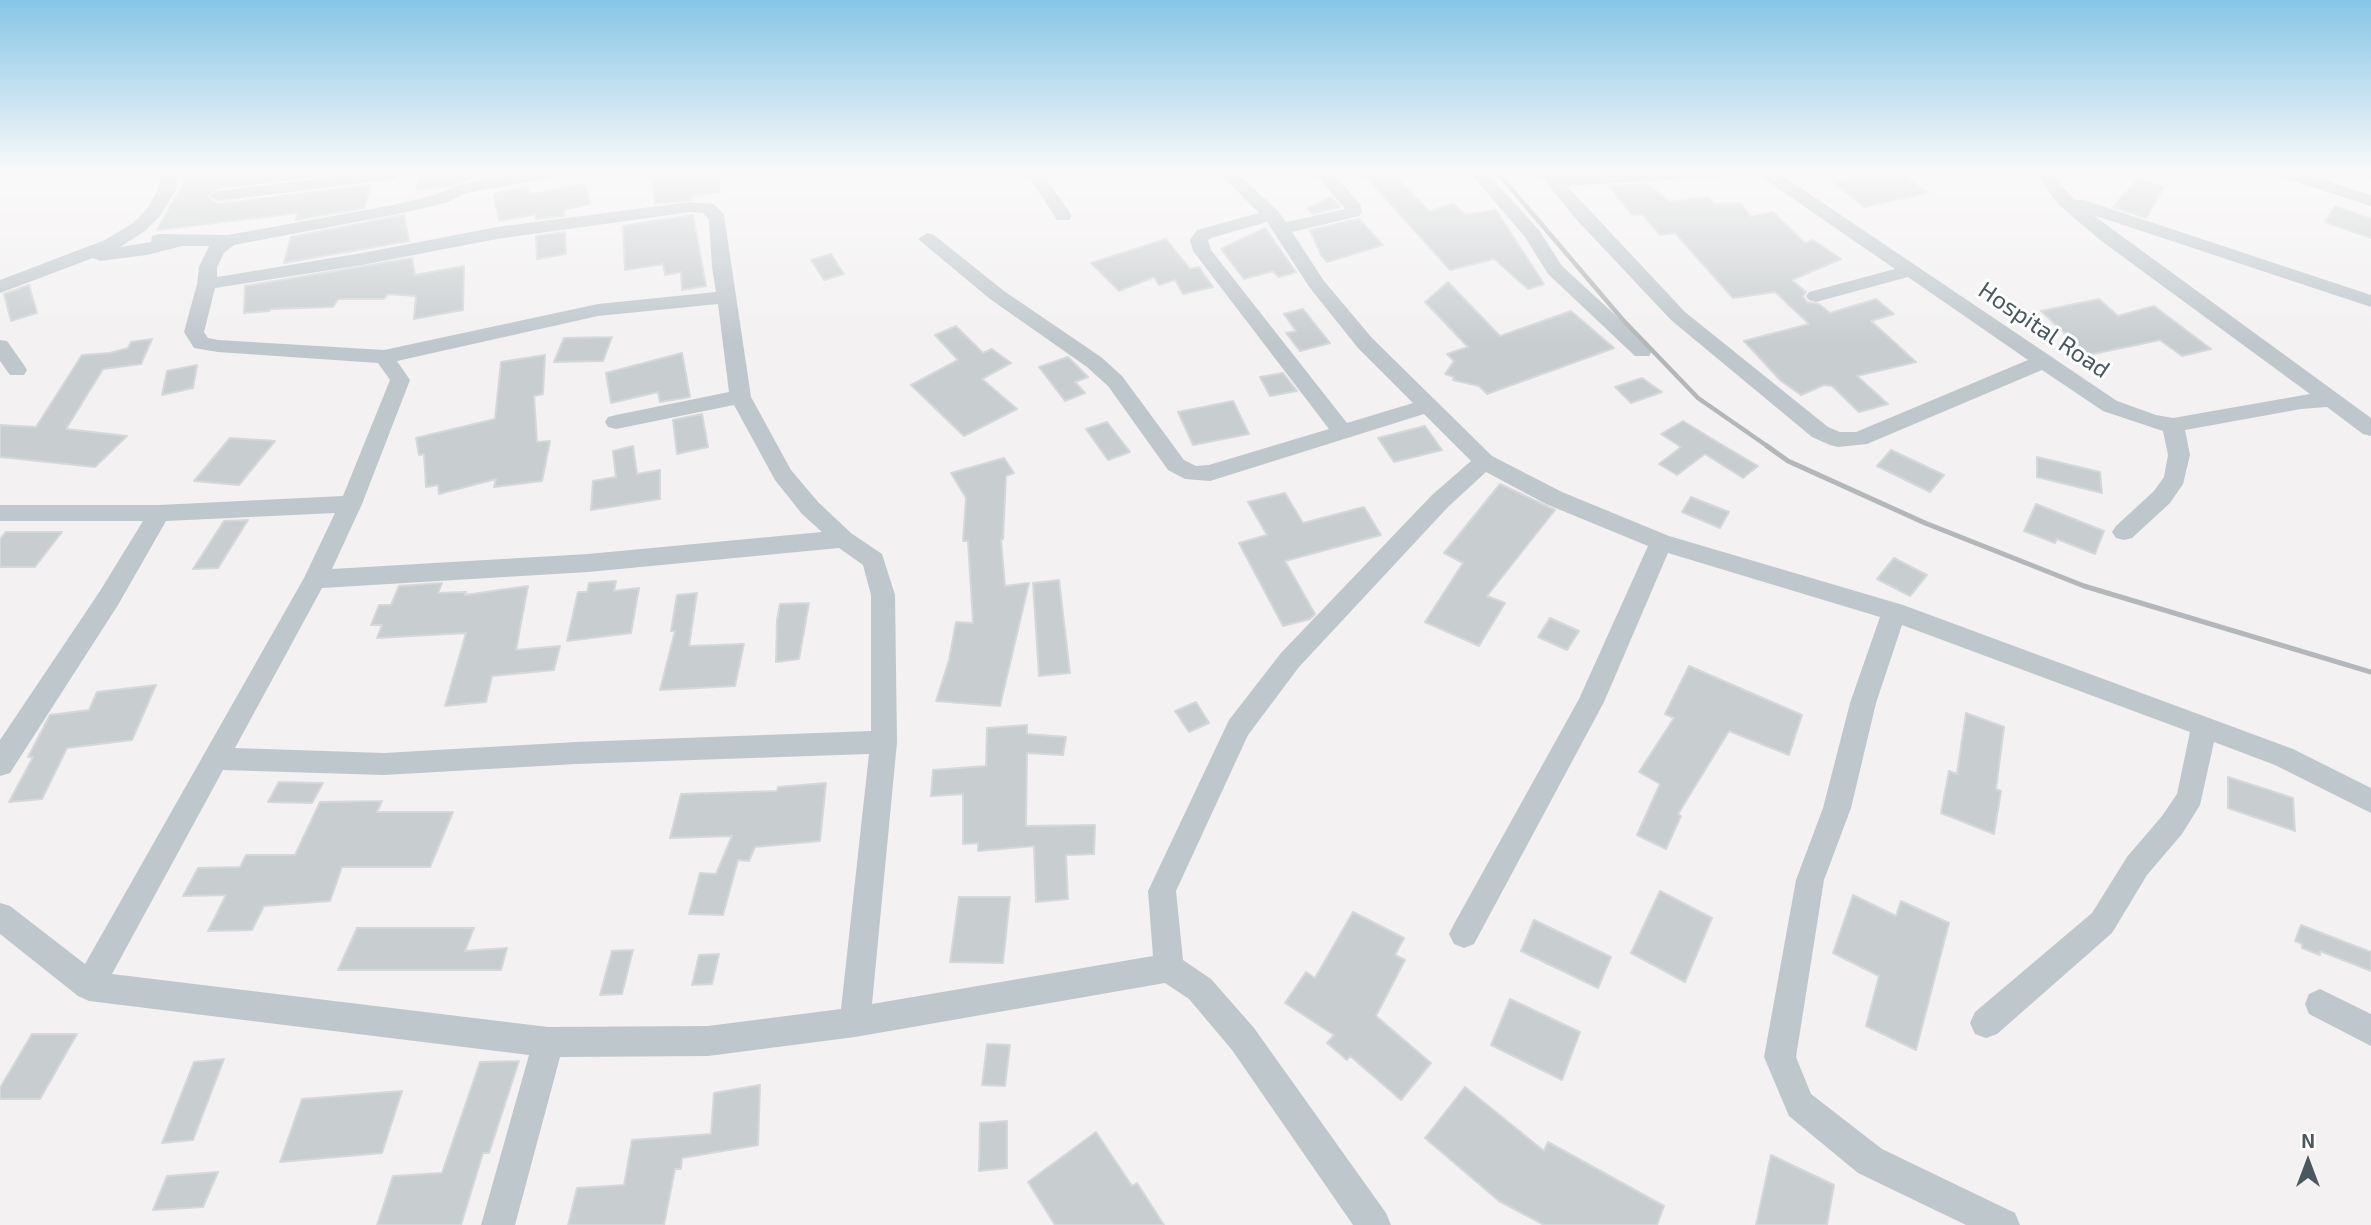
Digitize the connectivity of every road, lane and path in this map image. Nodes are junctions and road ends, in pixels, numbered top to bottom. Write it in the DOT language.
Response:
graph roads {
  1 [pos="136,229"];
  2 [pos="141,229"];
  3 [pos="289,229"];
  4 [pos="523,229"];
  5 [pos="719,229"];
  6 [pos="1232,229"];
  7 [pos="1281,229"];
  8 [pos="1528,229"];
  9 [pos="1595,229"];
  10 [pos="1849,229"];
  11 [pos="2099,229"];
  12 [pos="2153,229"];
  13 [pos="927,239"];
  14 [pos="228,241"];
  15 [pos="175,242"];
  16 [pos="82,256"];
  17 [pos="1909,271"];
  18 [pos="207,284"];
  19 [pos="0,288"];
  20 [pos="1816,296"];
  21 [pos="727,297"];
  22 [pos="2371,301"];
  23 [pos="0,346"];
  24 [pos="1642,351"];
  25 [pos="384,357"];
  26 [pos="2044,361"];
  27 [pos="17,370"];
  28 [pos="740,397"];
  29 [pos="2327,400"];
  30 [pos="1427,406"];
  31 [pos="616,422"];
  32 [pos="2173,425"];
  33 [pos="2371,429"];
  34 [pos="1342,431"];
  35 [pos="1484,461"];
  36 [pos="351,504"];
  37 [pos="0,513"];
  38 [pos="159,513"];
  39 [pos="2124,532"];
  40 [pos="843,540"];
  41 [pos="1661,542"];
  42 [pos="315,579"];
  43 [pos="1894,612"];
  44 [pos="2204,726"];
  45 [pos="884,741"];
  46 [pos="217,759"];
  47 [pos="0,765"];
  48 [pos="2371,801"];
  49 [pos="0,916"];
  50 [pos="1464,934"];
  51 [pos="1168,968"];
  52 [pos="89,986"];
  53 [pos="2320,1004"];
  54 [pos="855,1022"];
  55 [pos="1986,1023"];
  56 [pos="2371,1031"];
  57 [pos="548,1042"];
  58 [pos="498,1225"];
  59 [pos="1374,1225"];
  60 [pos="2003,1225"];
  1 -- 16 [label="street"];
  2 -- 15 [label="street"];
  3 -- 14 [label="street"];
  4 -- 18 [label="street"];
  5 -- 21 [label="street"];
  6 -- 34 [label="street"];
  7 -- 30 [label="street"];
  8 -- 24 [label="street"];
  9 -- 26 [label="street"];
  10 -- 17 [label="street, Hospital Road"];
  11 -- 29 [label="street"];
  12 -- 22 [label="street"];
  13 -- 34 [label="street"];
  14 -- 15 [label="street"];
  14 -- 18 [label="street"];
  15 -- 16 [label="street"];
  16 -- 19 [label="street"];
  17 -- 20 [label="street"];
  17 -- 26 [label="street, Hospital Road"];
  18 -- 25 [label="street"];
  21 -- 25 [label="street"];
  21 -- 28 [label="street"];
  23 -- 27 [label="street"];
  25 -- 36 [label="street"];
  26 -- 32 [label="street, Hospital Road"];
  28 -- 31 [label="street"];
  28 -- 40 [label="street"];
  29 -- 32 [label="street, Hospital Road"];
  29 -- 33 [label="street"];
  30 -- 34 [label="street"];
  30 -- 35 [label="street"];
  32 -- 39 [label="street"];
  35 -- 41 [label="street"];
  35 -- 51 [label="street"];
  36 -- 38 [label="street"];
  36 -- 42 [label="street"];
  37 -- 38 [label="street"];
  38 -- 47 [label="street"];
  40 -- 42 [label="street"];
  40 -- 45 [label="street"];
  41 -- 43 [label="street"];
  41 -- 50 [label="street"];
  42 -- 46 [label="street"];
  43 -- 44 [label="street"];
  43 -- 60 [label="street"];
  44 -- 48 [label="street"];
  44 -- 55 [label="street"];
  45 -- 46 [label="street"];
  45 -- 54 [label="street"];
  46 -- 52 [label="street"];
  49 -- 52 [label="street"];
  51 -- 54 [label="street"];
  51 -- 59 [label="street"];
  52 -- 57 [label="street"];
  53 -- 56 [label="street"];
  54 -- 57 [label="street"];
  57 -- 58 [label="street"];
}
